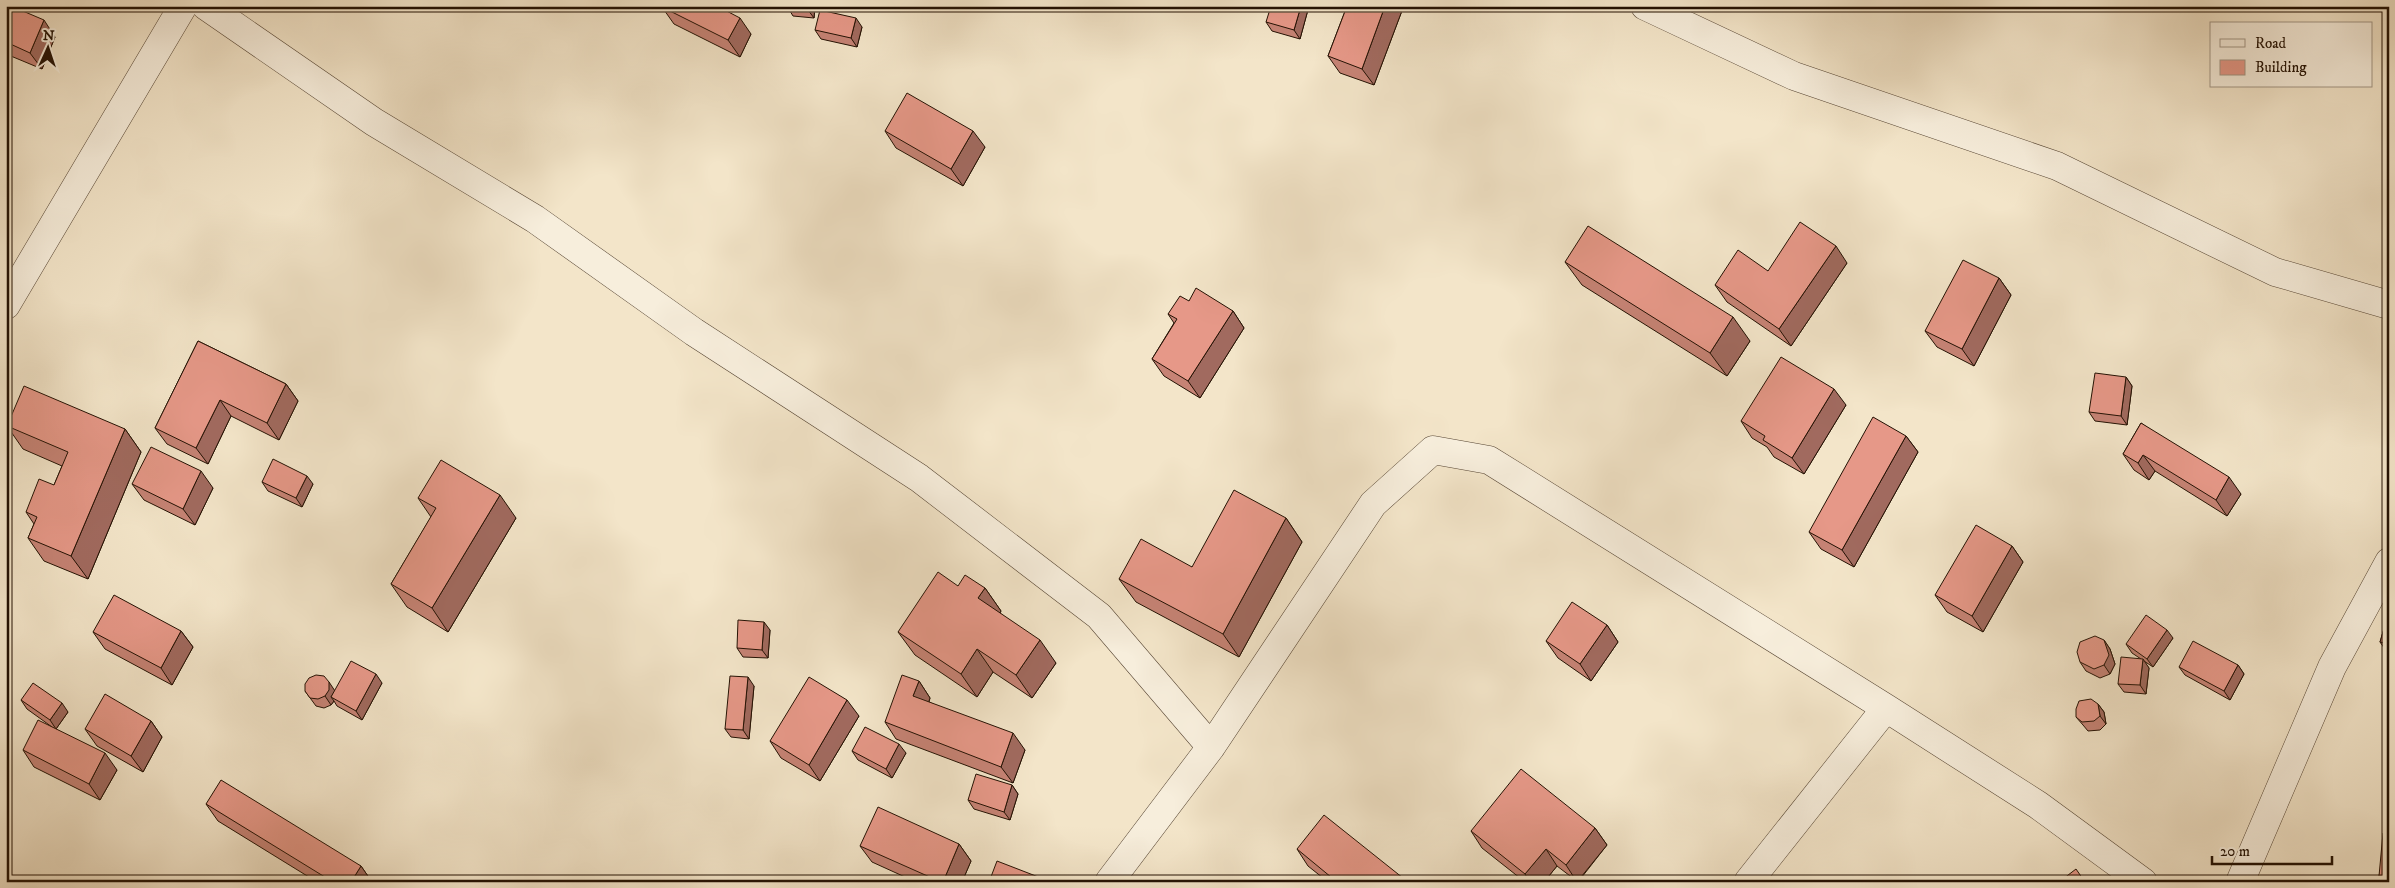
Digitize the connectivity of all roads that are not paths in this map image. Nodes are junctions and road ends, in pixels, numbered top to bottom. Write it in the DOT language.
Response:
graph roads {
  1 [pos="183,6"];
  2 [pos="206,6"];
  3 [pos="1645,6"];
  4 [pos="6,305"];
  5 [pos="2389,305"];
  6 [pos="2389,562"];
  7 [pos="1886,708"];
  8 [pos="1211,746"];
  9 [pos="1109,882"];
  10 [pos="1748,882"];
  11 [pos="2143,882"];
  12 [pos="2240,882"];
  1 -- 4 [label="street"];
  2 -- 8 [label="street"];
  3 -- 5 [label="street"];
  6 -- 12 [label="street"];
  7 -- 8 [label="street"];
  7 -- 10 [label="street"];
  7 -- 11 [label="street"];
  8 -- 9 [label="street"];
}
